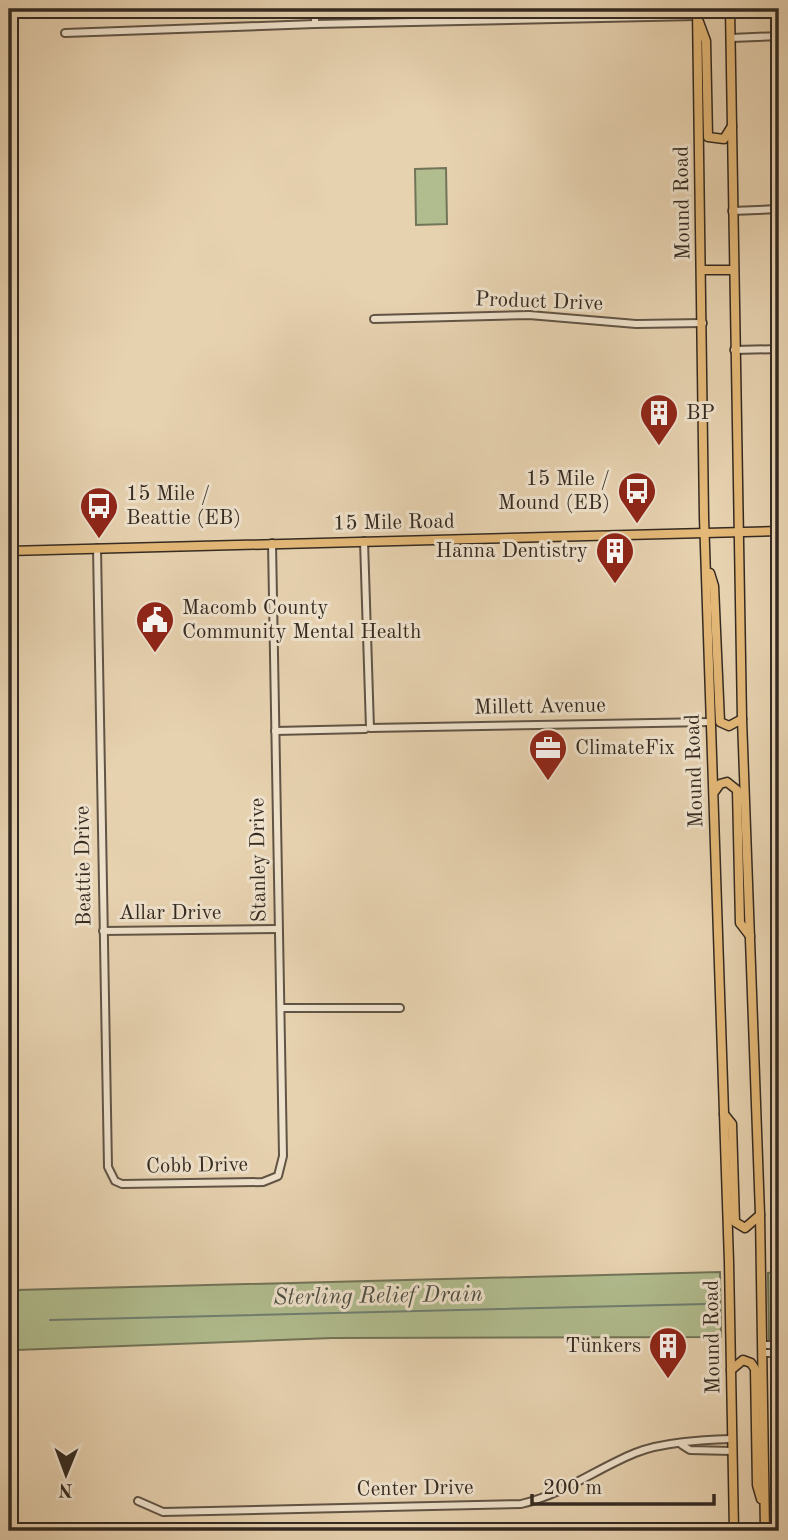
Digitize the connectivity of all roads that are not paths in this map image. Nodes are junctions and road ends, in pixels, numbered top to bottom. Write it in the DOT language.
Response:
graph roads {
  1 [pos="315,9"];
  2 [pos="730,9"];
  3 [pos="697,13"];
  4 [pos="315,23"];
  5 [pos="65,33"];
  6 [pos="779,36"];
  7 [pos="731,38"];
  8 [pos="732,125"];
  9 [pos="779,209"];
  10 [pos="732,211"];
  11 [pos="702,270"];
  12 [pos="733,270"];
  13 [pos="374,319"];
  14 [pos="703,323"];
  15 [pos="779,349"];
  16 [pos="734,350"];
  17 [pos="779,531"];
  18 [pos="738,532"];
  19 [pos="705,533"];
  20 [pos="364,541"];
  21 [pos="272,543"];
  22 [pos="97,548"];
  23 [pos="9,551"];
  24 [pos="706,563"];
  25 [pos="742,719"];
  26 [pos="711,722"];
  27 [pos="368,729"];
  28 [pos="275,731"];
  29 [pos="714,794"];
  30 [pos="278,929"];
  31 [pos="103,931"];
  32 [pos="750,936"];
  33 [pos="281,1008"];
  34 [pos="400,1008"];
  35 [pos="723,1114"];
  36 [pos="278,1176"];
  37 [pos="116,1181"];
  38 [pos="760,1214"];
  39 [pos="779,1345"];
  40 [pos="762,1349"];
  41 [pos="779,1353"];
  42 [pos="731,1370"];
  43 [pos="732,1439"];
  44 [pos="682,1445"];
  45 [pos="732,1451"];
  46 [pos="138,1501"];
  47 [pos="765,1512"];
  48 [pos="734,1531"];
  49 [pos="765,1531"];
  1 -- 4 [label="street"];
  2 -- 7 [label="main road"];
  3 -- 4 [label="street"];
  3 -- 8 [label="main road"];
  3 -- 11 [label="main road, Mound Road"];
  4 -- 5 [label="street"];
  6 -- 7 [label="street"];
  7 -- 8 [label="main road"];
  8 -- 10 [label="main road"];
  9 -- 10 [label="street"];
  10 -- 12 [label="main road"];
  11 -- 12 [label="main road"];
  11 -- 14 [label="main road, Mound Road"];
  12 -- 16 [label="main road"];
  13 -- 14 [label="street, Product Drive"];
  14 -- 19 [label="main road, Mound Road"];
  15 -- 16 [label="street"];
  16 -- 18 [label="main road"];
  17 -- 18 [label="main road, 15 Mile Road"];
  18 -- 19 [label="main road, 15 Mile Road"];
  18 -- 25 [label="main road"];
  19 -- 20 [label="main road, 15 Mile Road"];
  19 -- 24 [label="main road, Mound Road"];
  20 -- 21 [label="main road, 15 Mile Road"];
  20 -- 27 [label="street"];
  21 -- 22 [label="main road, 15 Mile Road"];
  21 -- 28 [label="street, Stanley Drive"];
  22 -- 23 [label="main road, 15 Mile Road"];
  22 -- 31 [label="street, Beattie Drive"];
  24 -- 25 [label="main road"];
  24 -- 26 [label="main road, Mound Road"];
  25 -- 32 [label="main road"];
  26 -- 27 [label="street, Millett Avenue"];
  26 -- 29 [label="main road, Mound Road"];
  27 -- 28 [label="street, Millett Avenue"];
  28 -- 30 [label="street, Stanley Drive"];
  29 -- 32 [label="main road"];
  29 -- 35 [label="main road, Mound Road"];
  30 -- 31 [label="street, Allar Drive"];
  30 -- 33 [label="street, Stanley Drive"];
  31 -- 37 [label="street, Beattie Drive"];
  32 -- 38 [label="main road"];
  33 -- 34 [label="street"];
  33 -- 36 [label="street, Stanley Drive"];
  35 -- 38 [label="main road"];
  35 -- 42 [label="main road, Mound Road"];
  36 -- 37 [label="street, Cobb Drive"];
  38 -- 40 [label="main road"];
  39 -- 40 [label="street"];
  40 -- 41 [label="street"];
  40 -- 47 [label="main road"];
  42 -- 43 [label="main road, Mound Road"];
  42 -- 47 [label="main road"];
  43 -- 44 [label="street, Center Drive"];
  43 -- 45 [label="main road, Mound Road"];
  44 -- 45 [label="street, Center Drive"];
  44 -- 46 [label="street, Center Drive"];
  45 -- 48 [label="main road, Mound Road"];
  47 -- 49 [label="main road"];
}
